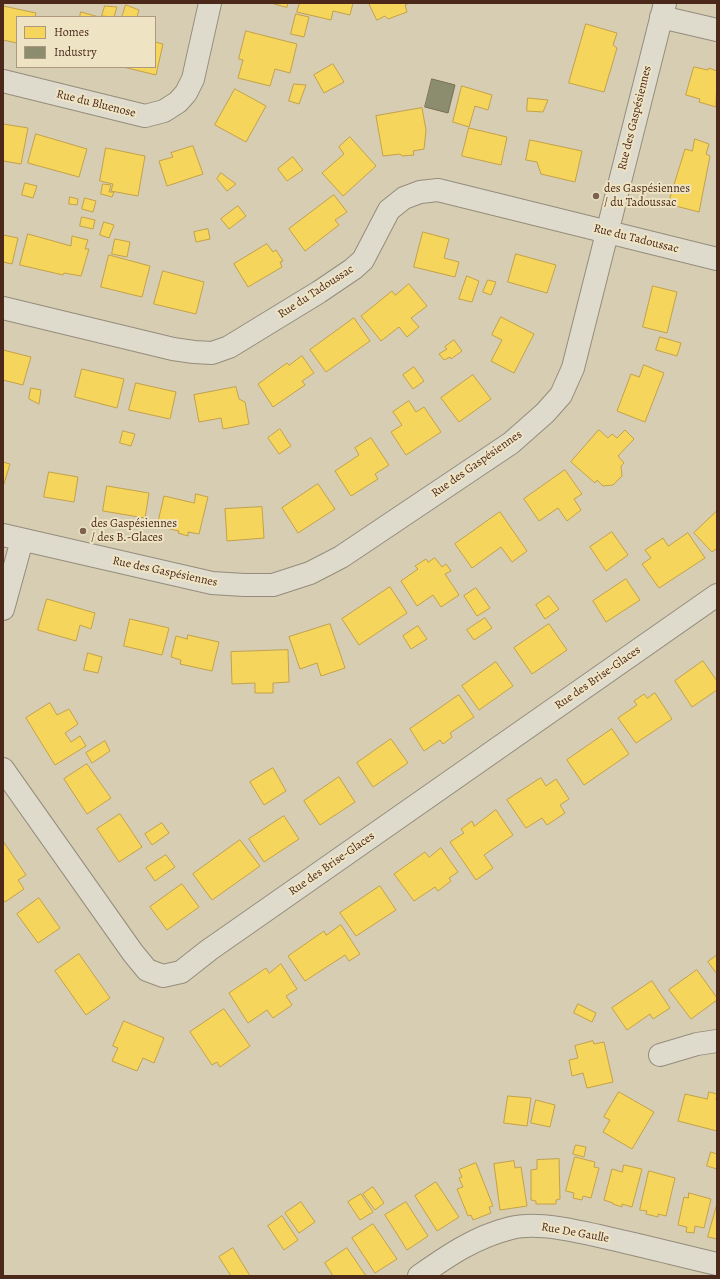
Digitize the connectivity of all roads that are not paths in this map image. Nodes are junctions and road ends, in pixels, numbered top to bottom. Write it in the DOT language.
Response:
graph roads {
  1 [pos="210,3"];
  2 [pos="663,10"];
  3 [pos="717,30"];
  4 [pos="3,81"];
  5 [pos="606,232"];
  6 [pos="717,259"];
  7 [pos="3,308"];
  8 [pos="12,538"];
  9 [pos="717,595"];
  10 [pos="3,609"];
  11 [pos="3,769"];
  12 [pos="717,1041"];
  13 [pos="660,1055"];
  14 [pos="717,1264"];
  15 [pos="419,1276"];
  1 -- 4 [label="street, Rue du Bluenose"];
  2 -- 3 [label="street"];
  2 -- 5 [label="street, Rue des Gaspésiennes"];
  5 -- 6 [label="street, Rue du Tadoussac"];
  5 -- 7 [label="street, Rue du Tadoussac"];
  5 -- 8 [label="street, Rue des Gaspésiennes"];
  8 -- 10 [label="street"];
  9 -- 11 [label="street, Rue des Brise-Glaces"];
  12 -- 13 [label="street"];
  14 -- 15 [label="street, Rue De Gaulle"];
}
